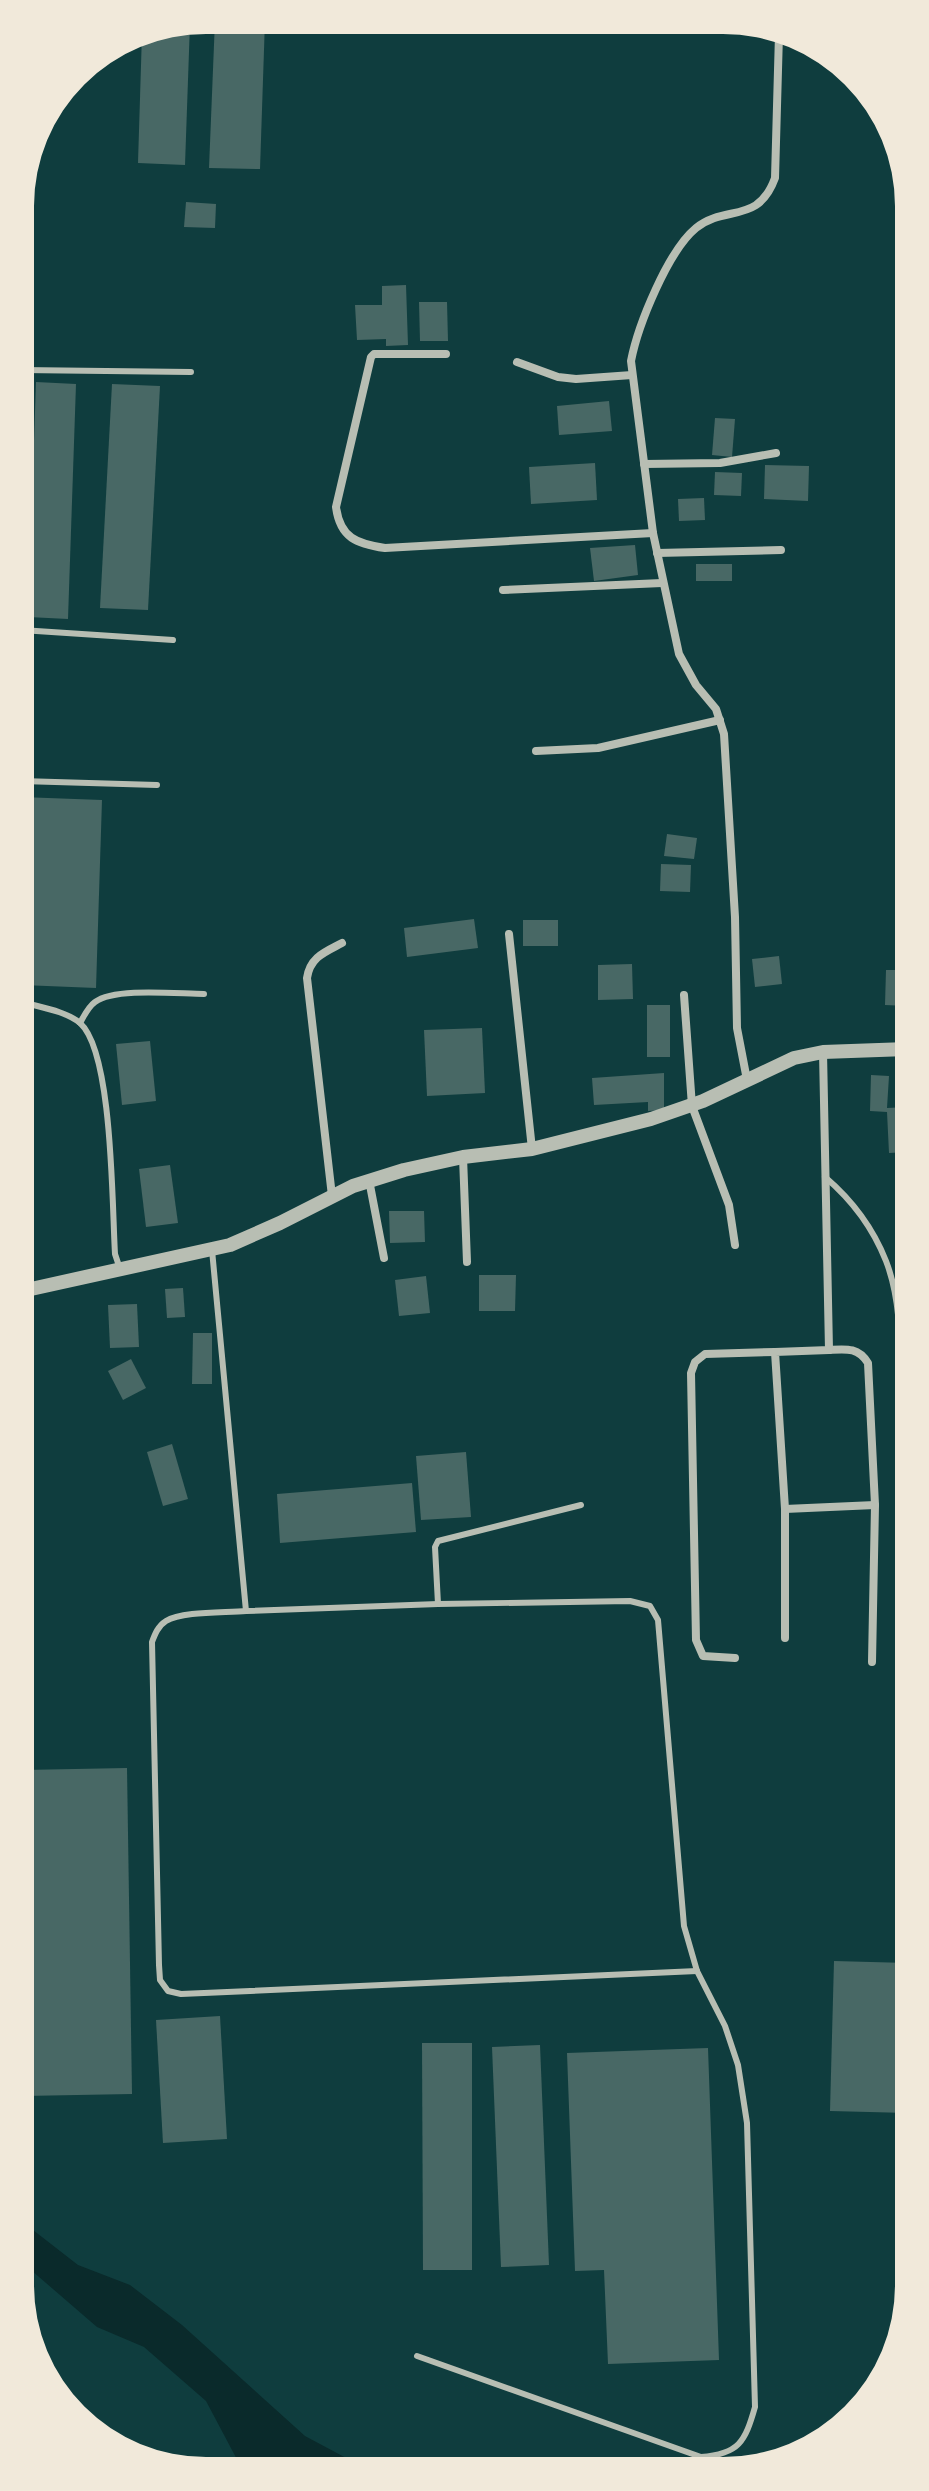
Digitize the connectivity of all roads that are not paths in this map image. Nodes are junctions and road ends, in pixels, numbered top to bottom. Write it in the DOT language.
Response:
graph roads {
  1 [pos="779,43"];
  2 [pos="446,354"];
  3 [pos="517,362"];
  4 [pos="34,370"];
  5 [pos="191,372"];
  6 [pos="632,375"];
  7 [pos="776,453"];
  8 [pos="644,464"];
  9 [pos="653,533"];
  10 [pos="781,550"];
  11 [pos="657,553"];
  12 [pos="662,583"];
  13 [pos="503,590"];
  14 [pos="34,631"];
  15 [pos="173,640"];
  16 [pos="720,720"];
  17 [pos="536,751"];
  18 [pos="34,781"];
  19 [pos="157,785"];
  20 [pos="509,934"];
  21 [pos="342,943"];
  22 [pos="204,994"];
  23 [pos="684,995"];
  24 [pos="34,1006"];
  25 [pos="80,1023"];
  26 [pos="895,1049"];
  27 [pos="823,1052"];
  28 [pos="747,1080"];
  29 [pos="692,1106"];
  30 [pos="532,1149"];
  31 [pos="463,1157"];
  32 [pos="825,1177"];
  33 [pos="369,1179"];
  34 [pos="332,1196"];
  35 [pos="735,1245"];
  36 [pos="212,1250"];
  37 [pos="384,1258"];
  38 [pos="467,1262"];
  39 [pos="120,1269"];
  40 [pos="34,1288"];
  41 [pos="895,1297"];
  42 [pos="829,1350"];
  43 [pos="775,1352"];
  44 [pos="581,1505"];
  45 [pos="875,1505"];
  46 [pos="785,1509"];
  47 [pos="438,1604"];
  48 [pos="246,1611"];
  49 [pos="785,1638"];
  50 [pos="735,1658"];
  51 [pos="872,1662"];
  52 [pos="697,1971"];
  53 [pos="417,2356"];
  1 -- 6 [label="street"];
  2 -- 9 [label="street"];
  3 -- 6 [label="street"];
  4 -- 5 [label="lane"];
  6 -- 8 [label="street"];
  7 -- 8 [label="street"];
  8 -- 9 [label="street"];
  9 -- 11 [label="street"];
  10 -- 11 [label="street"];
  11 -- 12 [label="street"];
  12 -- 13 [label="street"];
  12 -- 16 [label="street"];
  14 -- 15 [label="lane"];
  16 -- 17 [label="street"];
  16 -- 28 [label="street"];
  18 -- 19 [label="lane"];
  20 -- 30 [label="street"];
  21 -- 34 [label="street"];
  22 -- 25 [label="lane"];
  23 -- 29 [label="street"];
  24 -- 25 [label="lane"];
  25 -- 39 [label="lane"];
  26 -- 27 [label="street"];
  27 -- 28 [label="street"];
  27 -- 32 [label="street"];
  28 -- 29 [label="street"];
  29 -- 30 [label="street"];
  29 -- 35 [label="street"];
  30 -- 31 [label="street"];
  31 -- 33 [label="street"];
  31 -- 38 [label="street"];
  32 -- 41 [label="lane"];
  32 -- 42 [label="street"];
  33 -- 34 [label="street"];
  33 -- 37 [label="street"];
  34 -- 36 [label="street"];
  36 -- 39 [label="street"];
  36 -- 48 [label="lane"];
  39 -- 40 [label="street"];
  42 -- 43 [label="street"];
  42 -- 45 [label="street"];
  43 -- 46 [label="street"];
  43 -- 50 [label="street"];
  44 -- 47 [label="lane"];
  45 -- 46 [label="street"];
  45 -- 51 [label="street"];
  46 -- 49 [label="street"];
  47 -- 48 [label="lane"];
  47 -- 52 [label="lane"];
  48 -- 52 [label="lane"];
  52 -- 53 [label="lane"];
}
